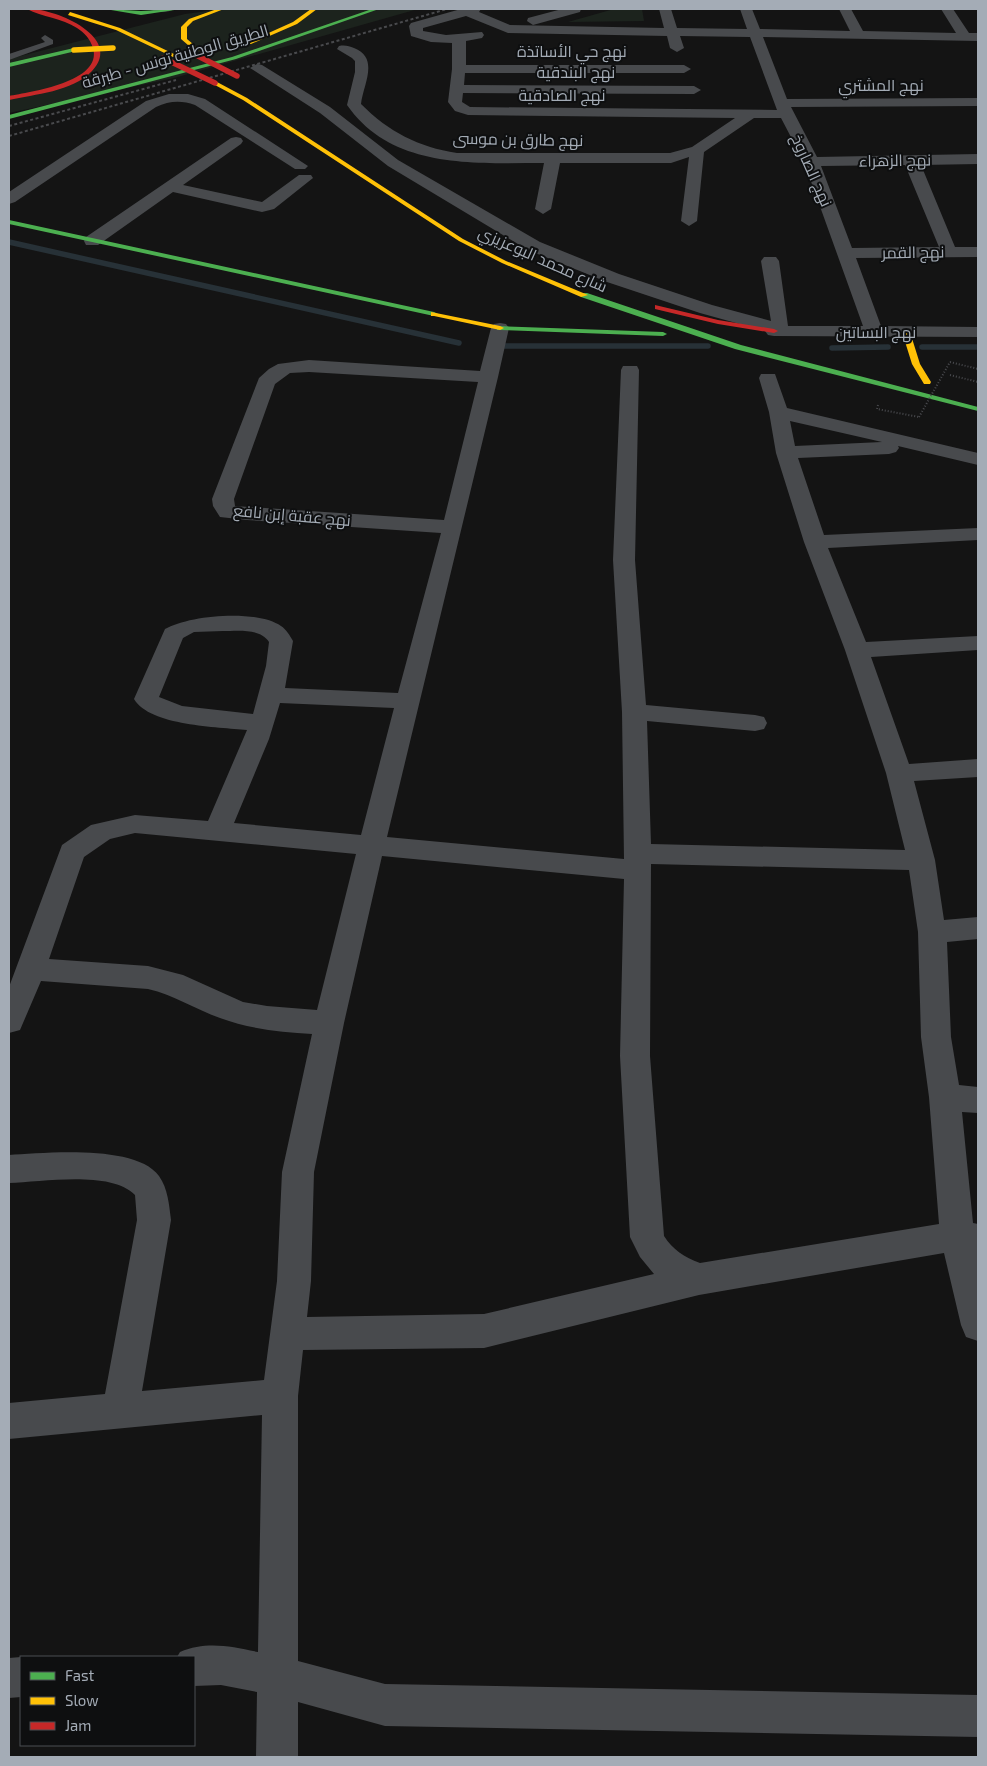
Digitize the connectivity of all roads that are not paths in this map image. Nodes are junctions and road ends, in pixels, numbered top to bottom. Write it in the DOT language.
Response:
graph roads {
  1 [pos="30,9"];
  2 [pos="55,9"];
  3 [pos="84,9"];
  4 [pos="108,9"];
  5 [pos="153,9"];
  6 [pos="170,9"];
  7 [pos="178,9"];
  8 [pos="221,9"];
  9 [pos="314,9"];
  10 [pos="352,9"];
  11 [pos="376,9"];
  12 [pos="575,9"];
  13 [pos="665,9"];
  14 [pos="746,9"];
  15 [pos="845,9"];
  16 [pos="947,9"];
  17 [pos="470,10"];
  18 [pos="508,29"];
  19 [pos="671,31"];
  20 [pos="755,32"];
  21 [pos="859,35"];
  22 [pos="971,37"];
  23 [pos="45,38"];
  24 [pos="249,43"];
  25 [pos="463,47"];
  26 [pos="125,49"];
  27 [pos="344,49"];
  28 [pos="194,51"];
  29 [pos="140,52"];
  30 [pos="9,57"];
  31 [pos="9,64"];
  32 [pos="257,68"];
  33 [pos="459,68"];
  34 [pos="684,69"];
  35 [pos="241,78"];
  36 [pos="215,82"];
  37 [pos="458,89"];
  38 [pos="694,90"];
  39 [pos="9,98"];
  40 [pos="978,102"];
  41 [pos="9,107"];
  42 [pos="785,108"];
  43 [pos="752,112"];
  44 [pos="706,113"];
  45 [pos="9,117"];
  46 [pos="236,141"];
  47 [pos="697,150"];
  48 [pos="366,158"];
  49 [pos="553,158"];
  50 [pos="978,159"];
  51 [pos="911,160"];
  52 [pos="812,162"];
  53 [pos="172,187"];
  54 [pos="422,194"];
  55 [pos="9,199"];
  56 [pos="543,209"];
  57 [pos="689,221"];
  58 [pos="9,222"];
  59 [pos="92,241"];
  60 [pos="949,252"];
  61 [pos="978,252"];
  62 [pos="847,253"];
  63 [pos="770,261"];
  64 [pos="503,262"];
  65 [pos="545,264"];
  66 [pos="561,272"];
  67 [pos="596,286"];
  68 [pos="622,297"];
  69 [pos="500,328"];
  70 [pos="779,331"];
  71 [pos="589,332"];
  72 [pos="906,332"];
  73 [pos="978,332"];
  74 [pos="686,333"];
  75 [pos="875,333"];
  76 [pos="630,370"];
  77 [pos="882,372"];
  78 [pos="489,377"];
  79 [pos="768,378"];
  80 [pos="909,378"];
  81 [pos="927,382"];
  82 [pos="942,385"];
  83 [pos="978,409"];
  84 [pos="779,412"];
  85 [pos="923,446"];
  86 [pos="786,453"];
  87 [pos="978,459"];
  88 [pos="453,527"];
  89 [pos="978,534"];
  90 [pos="815,542"];
  91 [pos="978,642"];
  92 [pos="857,650"];
  93 [pos="271,695"];
  94 [pos="408,701"];
  95 [pos="634,712"];
  96 [pos="261,722"];
  97 [pos="755,723"];
  98 [pos="978,768"];
  99 [pos="899,773"];
  100 [pos="217,832"];
  101 [pos="371,846"];
  102 [pos="921,860"];
  103 [pos="638,862"];
  104 [pos="978,928"];
  105 [pos="932,932"];
  106 [pos="31,969"];
  107 [pos="9,1021"];
  108 [pos="329,1023"];
  109 [pos="944,1097"];
  110 [pos="978,1100"];
  111 [pos="9,1170"];
  112 [pos="968,1237"];
  113 [pos="699,1279"];
  114 [pos="978,1325"];
  115 [pos="289,1334"];
  116 [pos="280,1396"];
  117 [pos="120,1411"];
  118 [pos="9,1422"];
  119 [pos="195,1666"];
  120 [pos="278,1676"];
  121 [pos="978,1716"];
  122 [pos="277,1757"];
  1 -- 39 [label="main road"];
  2 -- 36 [label="main road, شارع محمد البوعزيزي, bridge"];
  3 -- 28 [label="main road"];
  4 -- 7 [label="main road"];
  5 -- 6 [label="lane"];
  8 -- 28 [label="main road"];
  9 -- 24 [label="main road"];
  10 -- 24 [label="main road, الطريق الوطنية تونس - طبرقة"];
  11 -- 45 [label="main road, الطريق الوطنية تونس - طبرقة"];
  12 -- 18 [label="street"];
  13 -- 19 [label="street"];
  14 -- 20 [label="street, نهج الصاروخ"];
  15 -- 21 [label="street"];
  16 -- 22 [label="street"];
  17 -- 18 [label="street"];
  17 -- 25 [label="street"];
  18 -- 19 [label="street"];
  18 -- 25 [label="street"];
  19 -- 20 [label="street"];
  19 -- 34 [label="street"];
  20 -- 21 [label="street"];
  20 -- 42 [label="street, نهج الصاروخ"];
  21 -- 22 [label="street"];
  23 -- 30 [label="lane"];
  24 -- 41 [label="main road, الطريق الوطنية تونس - طبرقة"];
  25 -- 33 [label="street, نهج الصادقية"];
  26 -- 31 [label="main road, bridge"];
  27 -- 49 [label="street, نهج طارق بن موسى"];
  28 -- 35 [label="main road, bridge"];
  29 -- 36 [label="main road, bridge"];
  32 -- 70 [label="street, نهج البساتين"];
  33 -- 34 [label="street, نهج حي الأساتذة"];
  33 -- 37 [label="street, نهج الصادقية"];
  34 -- 38 [label="street"];
  36 -- 64 [label="main road, شارع محمد البوعزيزي"];
  37 -- 38 [label="street, نهج البندقية"];
  37 -- 44 [label="street, نهج الصادقية"];
  38 -- 44 [label="street"];
  40 -- 42 [label="street, نهج المشتري"];
  42 -- 43 [label="street, نهج الصادقية"];
  42 -- 52 [label="street, نهج الصاروخ"];
  43 -- 44 [label="street, نهج الصادقية"];
  43 -- 47 [label="street, نهج طارق بن موسى"];
  46 -- 53 [label="street"];
  47 -- 49 [label="street, نهج طارق بن موسى"];
  47 -- 57 [label="street"];
  48 -- 54 [label="main road"];
  49 -- 56 [label="street"];
  50 -- 51 [label="street, نهج الزهراء"];
  51 -- 52 [label="street, نهج الزهراء"];
  51 -- 60 [label="street"];
  52 -- 62 [label="street, نهج الصاروخ"];
  53 -- 55 [label="street"];
  53 -- 59 [label="street"];
  58 -- 59 [label="main road"];
  59 -- 69 [label="main road"];
  60 -- 61 [label="street, نهج القمر"];
  60 -- 62 [label="street, نهج القمر"];
  62 -- 75 [label="street, نهج الصاروخ"];
  63 -- 70 [label="street"];
  64 -- 71 [label="main road"];
  64 -- 74 [label="main road, شارع محمد البوعزيزي"];
  65 -- 66 [label="main road, شارع محمد البوعزيزي"];
  67 -- 68 [label="main road, شارع محمد البوعزيزي"];
  68 -- 70 [label="main road"];
  68 -- 77 [label="main road, شارع محمد البوعزيزي"];
  69 -- 71 [label="main road"];
  69 -- 78 [label="street"];
  70 -- 75 [label="street, نهج البساتين"];
  71 -- 74 [label="main road"];
  72 -- 73 [label="street, نهج البساتين"];
  72 -- 75 [label="street, نهج البساتين"];
  72 -- 81 [label="main road"];
  74 -- 83 [label="main road, شارع محمد البوعزيزي"];
  76 -- 95 [label="street"];
  78 -- 88 [label="street"];
  78 -- 88 [label="street, نهج عقبة إبن نافع"];
  79 -- 84 [label="street"];
  80 -- 81 [label="main road"];
  81 -- 82 [label="main road"];
  84 -- 85 [label="street"];
  84 -- 86 [label="street"];
  85 -- 86 [label="street"];
  85 -- 87 [label="street"];
  86 -- 90 [label="street"];
  88 -- 94 [label="street"];
  89 -- 90 [label="street"];
  90 -- 92 [label="street"];
  91 -- 92 [label="street"];
  92 -- 99 [label="street"];
  93 -- 94 [label="street"];
  93 -- 96 [label="street"];
  93 -- 96 [label="street"];
  94 -- 101 [label="street"];
  95 -- 97 [label="street"];
  95 -- 103 [label="street"];
  96 -- 100 [label="street"];
  98 -- 99 [label="street"];
  99 -- 102 [label="street"];
  100 -- 101 [label="street"];
  100 -- 106 [label="street"];
  101 -- 103 [label="street"];
  101 -- 108 [label="street"];
  102 -- 103 [label="street"];
  102 -- 105 [label="street"];
  103 -- 113 [label="street"];
  104 -- 105 [label="street"];
  105 -- 109 [label="street"];
  106 -- 107 [label="street"];
  106 -- 108 [label="street"];
  108 -- 115 [label="street"];
  109 -- 110 [label="street"];
  109 -- 112 [label="street"];
  111 -- 117 [label="street"];
  112 -- 113 [label="street"];
  112 -- 114 [label="street"];
  113 -- 115 [label="street"];
  115 -- 116 [label="street"];
  116 -- 117 [label="street"];
  116 -- 120 [label="street"];
  117 -- 118 [label="street"];
  119 -- 120 [label="street"];
  120 -- 121 [label="street"];
  120 -- 122 [label="street"];
}
